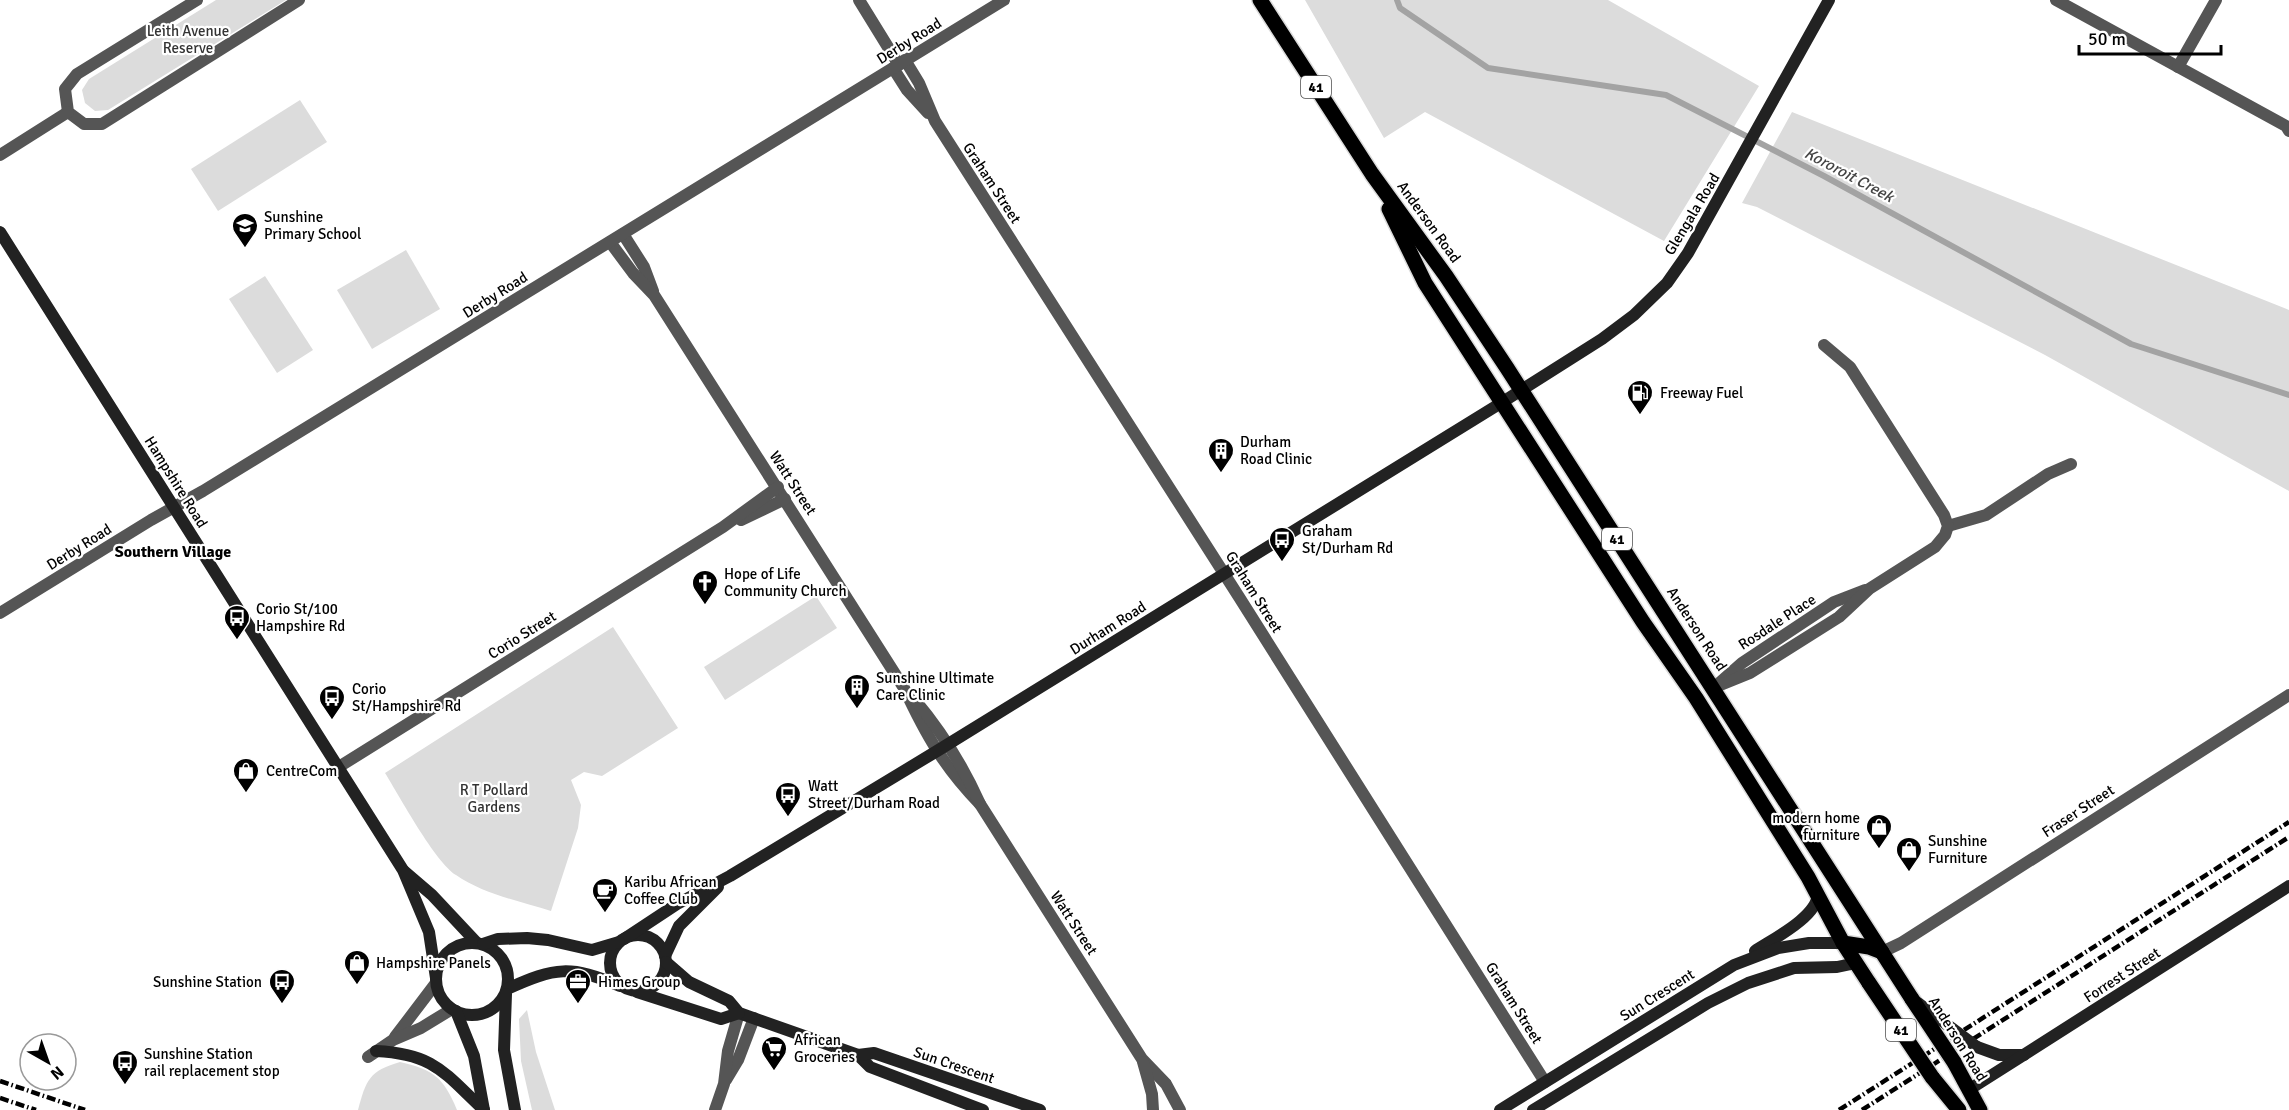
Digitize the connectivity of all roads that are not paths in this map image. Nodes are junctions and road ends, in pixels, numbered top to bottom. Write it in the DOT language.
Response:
graph roads {
  1 [pos="197,0"];
  2 [pos="299,0"];
  3 [pos="859,0"];
  4 [pos="1004,0"];
  5 [pos="1260,0"];
  6 [pos="1829,0"];
  7 [pos="2056,0"];
  8 [pos="2216,0"];
  9 [pos="899,64"];
  10 [pos="2178,67"];
  11 [pos="68,112"];
  12 [pos="2289,131"];
  13 [pos="0,155"];
  14 [pos="1372,174"];
  15 [pos="0,232"];
  16 [pos="623,234"];
  17 [pos="610,242"];
  18 [pos="654,295"];
  19 [pos="1824,345"];
  20 [pos="1521,390"];
  21 [pos="1501,403"];
  22 [pos="2071,464"];
  23 [pos="778,487"];
  24 [pos="785,498"];
  25 [pos="175,508"];
  26 [pos="1948,526"];
  27 [pos="723,527"];
  28 [pos="1225,574"];
  29 [pos="0,613"];
  30 [pos="904,688"];
  31 [pos="1713,688"];
  32 [pos="2289,694"];
  33 [pos="1696,698"];
  34 [pos="948,744"];
  35 [pos="937,751"];
  36 [pos="337,768"];
  37 [pos="980,804"];
  38 [pos="403,870"];
  39 [pos="730,876"];
  40 [pos="2289,886"];
  41 [pos="1818,894"];
  42 [pos="622,940"];
  43 [pos="1843,942"];
  44 [pos="480,944"];
  45 [pos="1882,952"];
  46 [pos="665,959"];
  47 [pos="1856,963"];
  48 [pos="1734,965"];
  49 [pos="436,980"];
  50 [pos="626,988"];
  51 [pos="506,991"];
  52 [pos="1912,999"];
  53 [pos="454,1010"];
  54 [pos="739,1014"];
  55 [pos="754,1018"];
  56 [pos="393,1040"];
  57 [pos="858,1055"];
  58 [pos="2025,1055"];
  59 [pos="1142,1059"];
  60 [pos="1545,1082"];
  61 [pos="724,1083"];
  62 [pos="1970,1089"];
  63 [pos="1555,1096"];
  64 [pos="1955,1106"];
  65 [pos="484,1110"];
  66 [pos="515,1110"];
  67 [pos="715,1110"];
  68 [pos="983,1110"];
  69 [pos="1041,1110"];
  70 [pos="1153,1110"];
  71 [pos="1180,1110"];
  72 [pos="1500,1110"];
  73 [pos="1533,1110"];
  74 [pos="1980,1110"];
  1 -- 11 [label="street"];
  2 -- 11 [label="street"];
  3 -- 9 [label="street, Graham Street"];
  4 -- 9 [label="street, Derby Road"];
  5 -- 14 [label="main road, Anderson Road / 41"];
  6 -- 20 [label="street, Glengala Road"];
  7 -- 10 [label="street"];
  8 -- 10 [label="street"];
  9 -- 16 [label="street, Derby Road"];
  9 -- 28 [label="street, Graham Street"];
  10 -- 12 [label="street"];
  11 -- 13 [label="street"];
  14 -- 20 [label="main road, Anderson Road / 41"];
  14 -- 21 [label="main road, Anderson Road / 41"];
  15 -- 25 [label="street, Hampshire Road"];
  16 -- 17 [label="street, Derby Road"];
  16 -- 18 [label="street, Watt Street"];
  17 -- 18 [label="street, Watt Street"];
  17 -- 25 [label="street, Derby Road"];
  18 -- 23 [label="street, Watt Street"];
  19 -- 26 [label="street"];
  20 -- 21 [label="street, Glengala Road"];
  20 -- 31 [label="main road, Anderson Road / 41"];
  21 -- 28 [label="street, Durham Road"];
  21 -- 33 [label="main road, Anderson Road / 41"];
  22 -- 26 [label="street"];
  23 -- 24 [label="street, Watt Street"];
  23 -- 27 [label="street, Corio Street"];
  24 -- 27 [label="street, Corio Street"];
  24 -- 30 [label="street, Watt Street"];
  25 -- 29 [label="street, Derby Road"];
  25 -- 36 [label="street, Hampshire Road"];
  26 -- 31 [label="street, Rosdale Place"];
  27 -- 36 [label="street, Corio Street"];
  28 -- 34 [label="street, Durham Road"];
  28 -- 60 [label="street, Graham Street"];
  30 -- 34 [label="street, Watt Street"];
  30 -- 35 [label="street, Watt Street"];
  31 -- 33 [label="main road"];
  31 -- 45 [label="main road, Anderson Road / 41"];
  32 -- 45 [label="street, Fraser Street"];
  33 -- 41 [label="main road, Anderson Road / 41"];
  34 -- 35 [label="street, Durham Road"];
  34 -- 37 [label="street, Watt Street"];
  35 -- 37 [label="street, Watt Street"];
  35 -- 39 [label="street, Durham Road"];
  36 -- 38 [label="street, Hampshire Road"];
  37 -- 59 [label="street, Watt Street"];
  38 -- 44 [label="street, Hampshire Road"];
  38 -- 49 [label="street, Hampshire Road"];
  39 -- 42 [label="street, Durham Road"];
  39 -- 46 [label="street, Durham Road"];
  40 -- 58 [label="street, Forrest Street"];
  41 -- 43 [label="main road, Anderson Road / 41"];
  41 -- 48 [label="street"];
  42 -- 44 [label="street"];
  42 -- 46 [label="street"];
  42 -- 50 [label="street"];
  43 -- 45 [label="main road"];
  43 -- 47 [label="main road, Anderson Road / 41"];
  43 -- 48 [label="street, Sun Crescent"];
  44 -- 49 [label="street"];
  44 -- 51 [label="street"];
  45 -- 47 [label="main road"];
  45 -- 52 [label="main road, Anderson Road / 41"];
  46 -- 50 [label="street"];
  46 -- 54 [label="street, Sun Crescent"];
  47 -- 63 [label="street"];
  47 -- 64 [label="main road, Anderson Road / 41, bridge"];
  48 -- 60 [label="street, Sun Crescent"];
  49 -- 53 [label="street"];
  49 -- 56 [label="street"];
  50 -- 51 [label="street, Sun Crescent"];
  50 -- 54 [label="street, Sun Crescent"];
  51 -- 53 [label="street"];
  51 -- 66 [label="street"];
  52 -- 58 [label="street, bridge"];
  52 -- 62 [label="main road, Anderson Road / 41, bridge"];
  53 -- 56 [label="street"];
  53 -- 65 [label="street"];
  54 -- 55 [label="street, Sun Crescent"];
  54 -- 61 [label="street"];
  55 -- 57 [label="street, Sun Crescent"];
  55 -- 61 [label="street"];
  56 -- 65 [label="street"];
  57 -- 68 [label="street, Sun Crescent"];
  57 -- 69 [label="street, Sun Crescent"];
  58 -- 62 [label="street, Forrest Street"];
  59 -- 70 [label="street, Watt Street"];
  59 -- 71 [label="street, Watt Street"];
  60 -- 63 [label="street"];
  60 -- 72 [label="street, Sun Crescent"];
  61 -- 67 [label="street"];
  62 -- 64 [label="main road"];
  62 -- 74 [label="main road, Anderson Road / 41"];
  63 -- 73 [label="street"];
}
